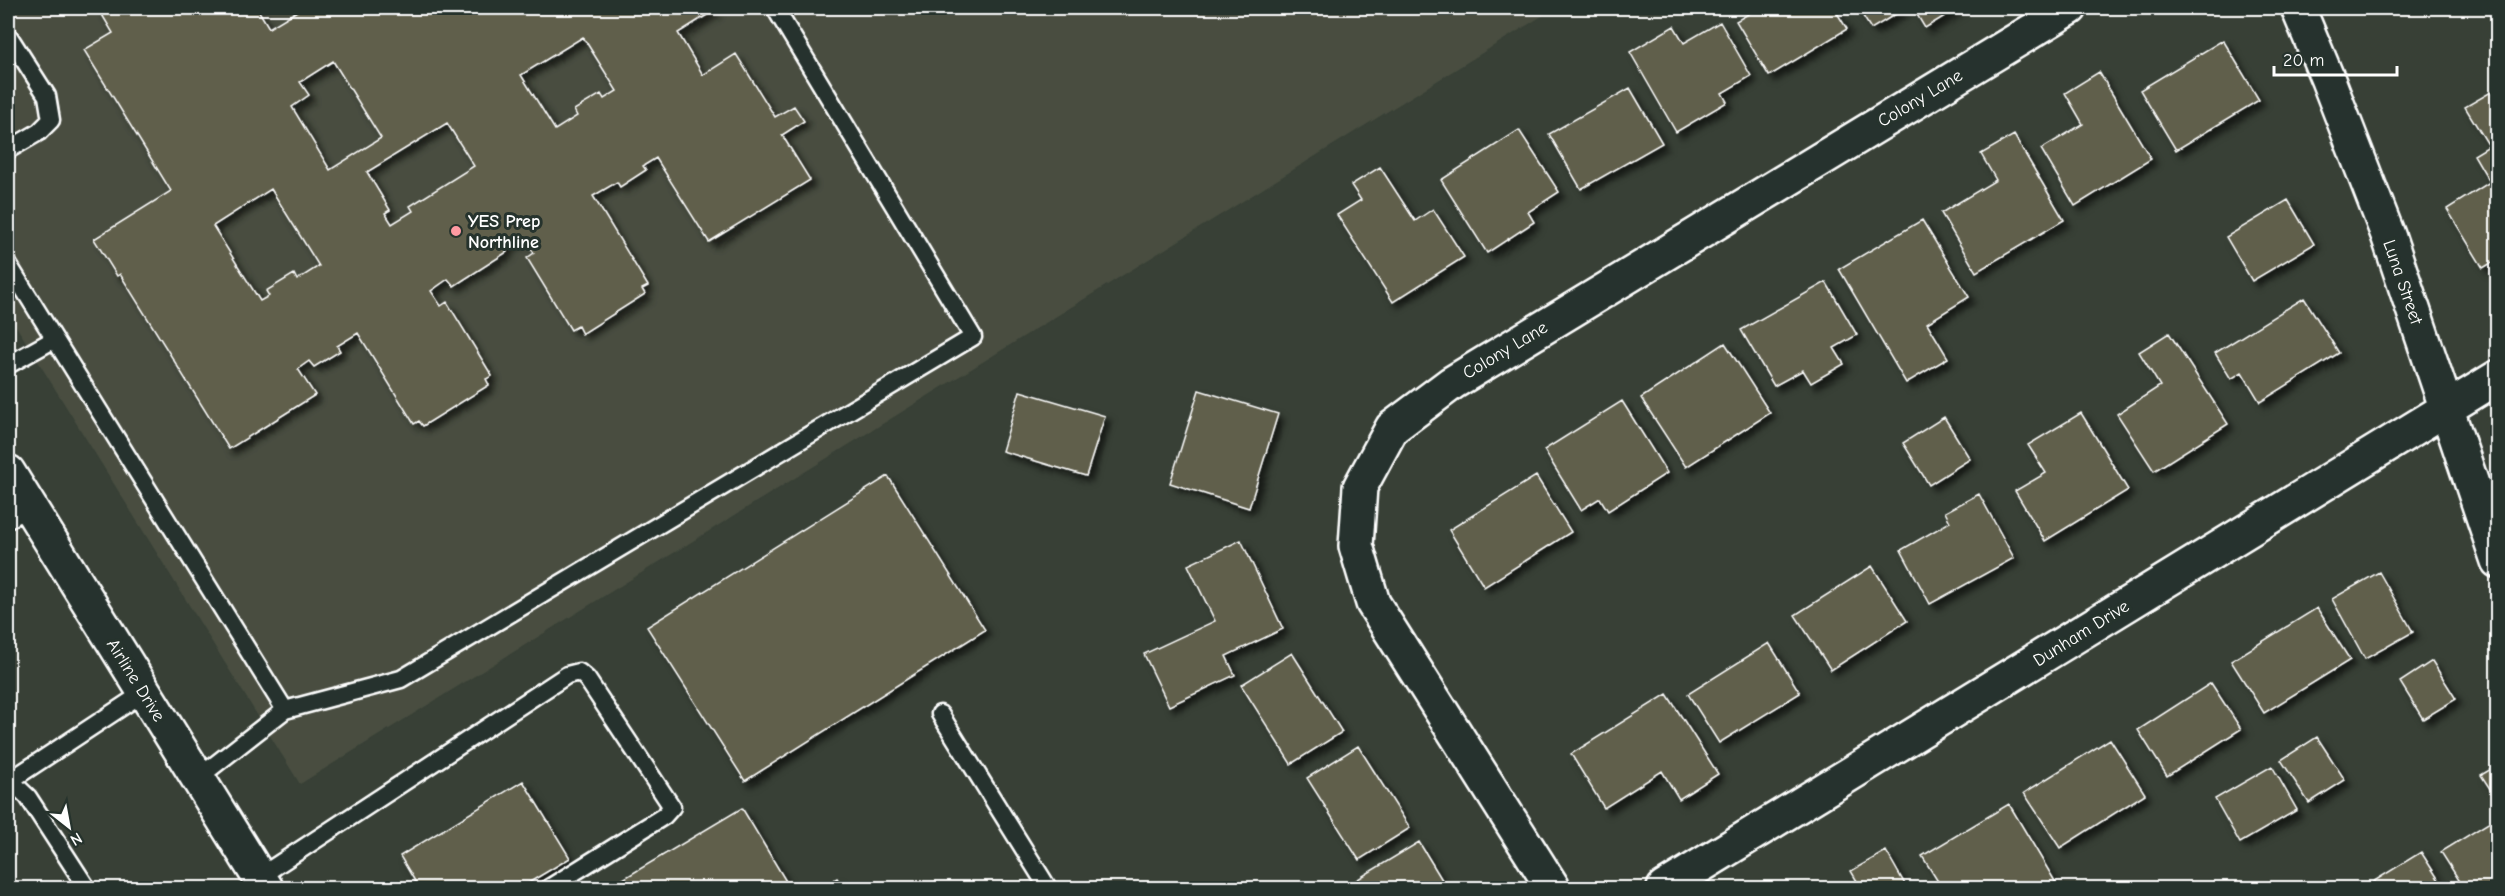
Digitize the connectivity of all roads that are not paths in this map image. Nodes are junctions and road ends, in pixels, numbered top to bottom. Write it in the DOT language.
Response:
graph roads {
  1 [pos="775,8"];
  2 [pos="2070,8"];
  3 [pos="2298,8"];
  4 [pos="8,34"];
  5 [pos="8,150"];
  6 [pos="8,265"];
  7 [pos="53,340"];
  8 [pos="8,365"];
  9 [pos="2498,377"];
  10 [pos="2445,409"];
  11 [pos="8,472"];
  12 [pos="18,513"];
  13 [pos="2498,561"];
  14 [pos="143,693"];
  15 [pos="285,710"];
  16 [pos="940,714"];
  17 [pos="198,778"];
  18 [pos="9,779"];
  19 [pos="262,883"];
  20 [pos="87,888"];
  21 [pos="549,888"];
  22 [pos="1048,888"];
  23 [pos="1553,888"];
  24 [pos="1664,888"];
  1 -- 15 [label="lane"];
  2 -- 23 [label="street, Colony Lane"];
  3 -- 10 [label="street, Luna Street"];
  4 -- 5 [label="lane"];
  6 -- 7 [label="lane"];
  7 -- 8 [label="lane"];
  7 -- 15 [label="lane"];
  9 -- 10 [label="street, Dunham Drive"];
  10 -- 13 [label="street, Luna Street"];
  10 -- 24 [label="street, Dunham Drive"];
  11 -- 12 [label="street, Airline Drive"];
  12 -- 14 [label="street, Airline Drive"];
  14 -- 17 [label="street, Airline Drive"];
  14 -- 18 [label="lane"];
  15 -- 17 [label="lane"];
  16 -- 22 [label="lane"];
  17 -- 19 [label="street, Airline Drive"];
  18 -- 20 [label="lane"];
  19 -- 21 [label="lane"];
}
